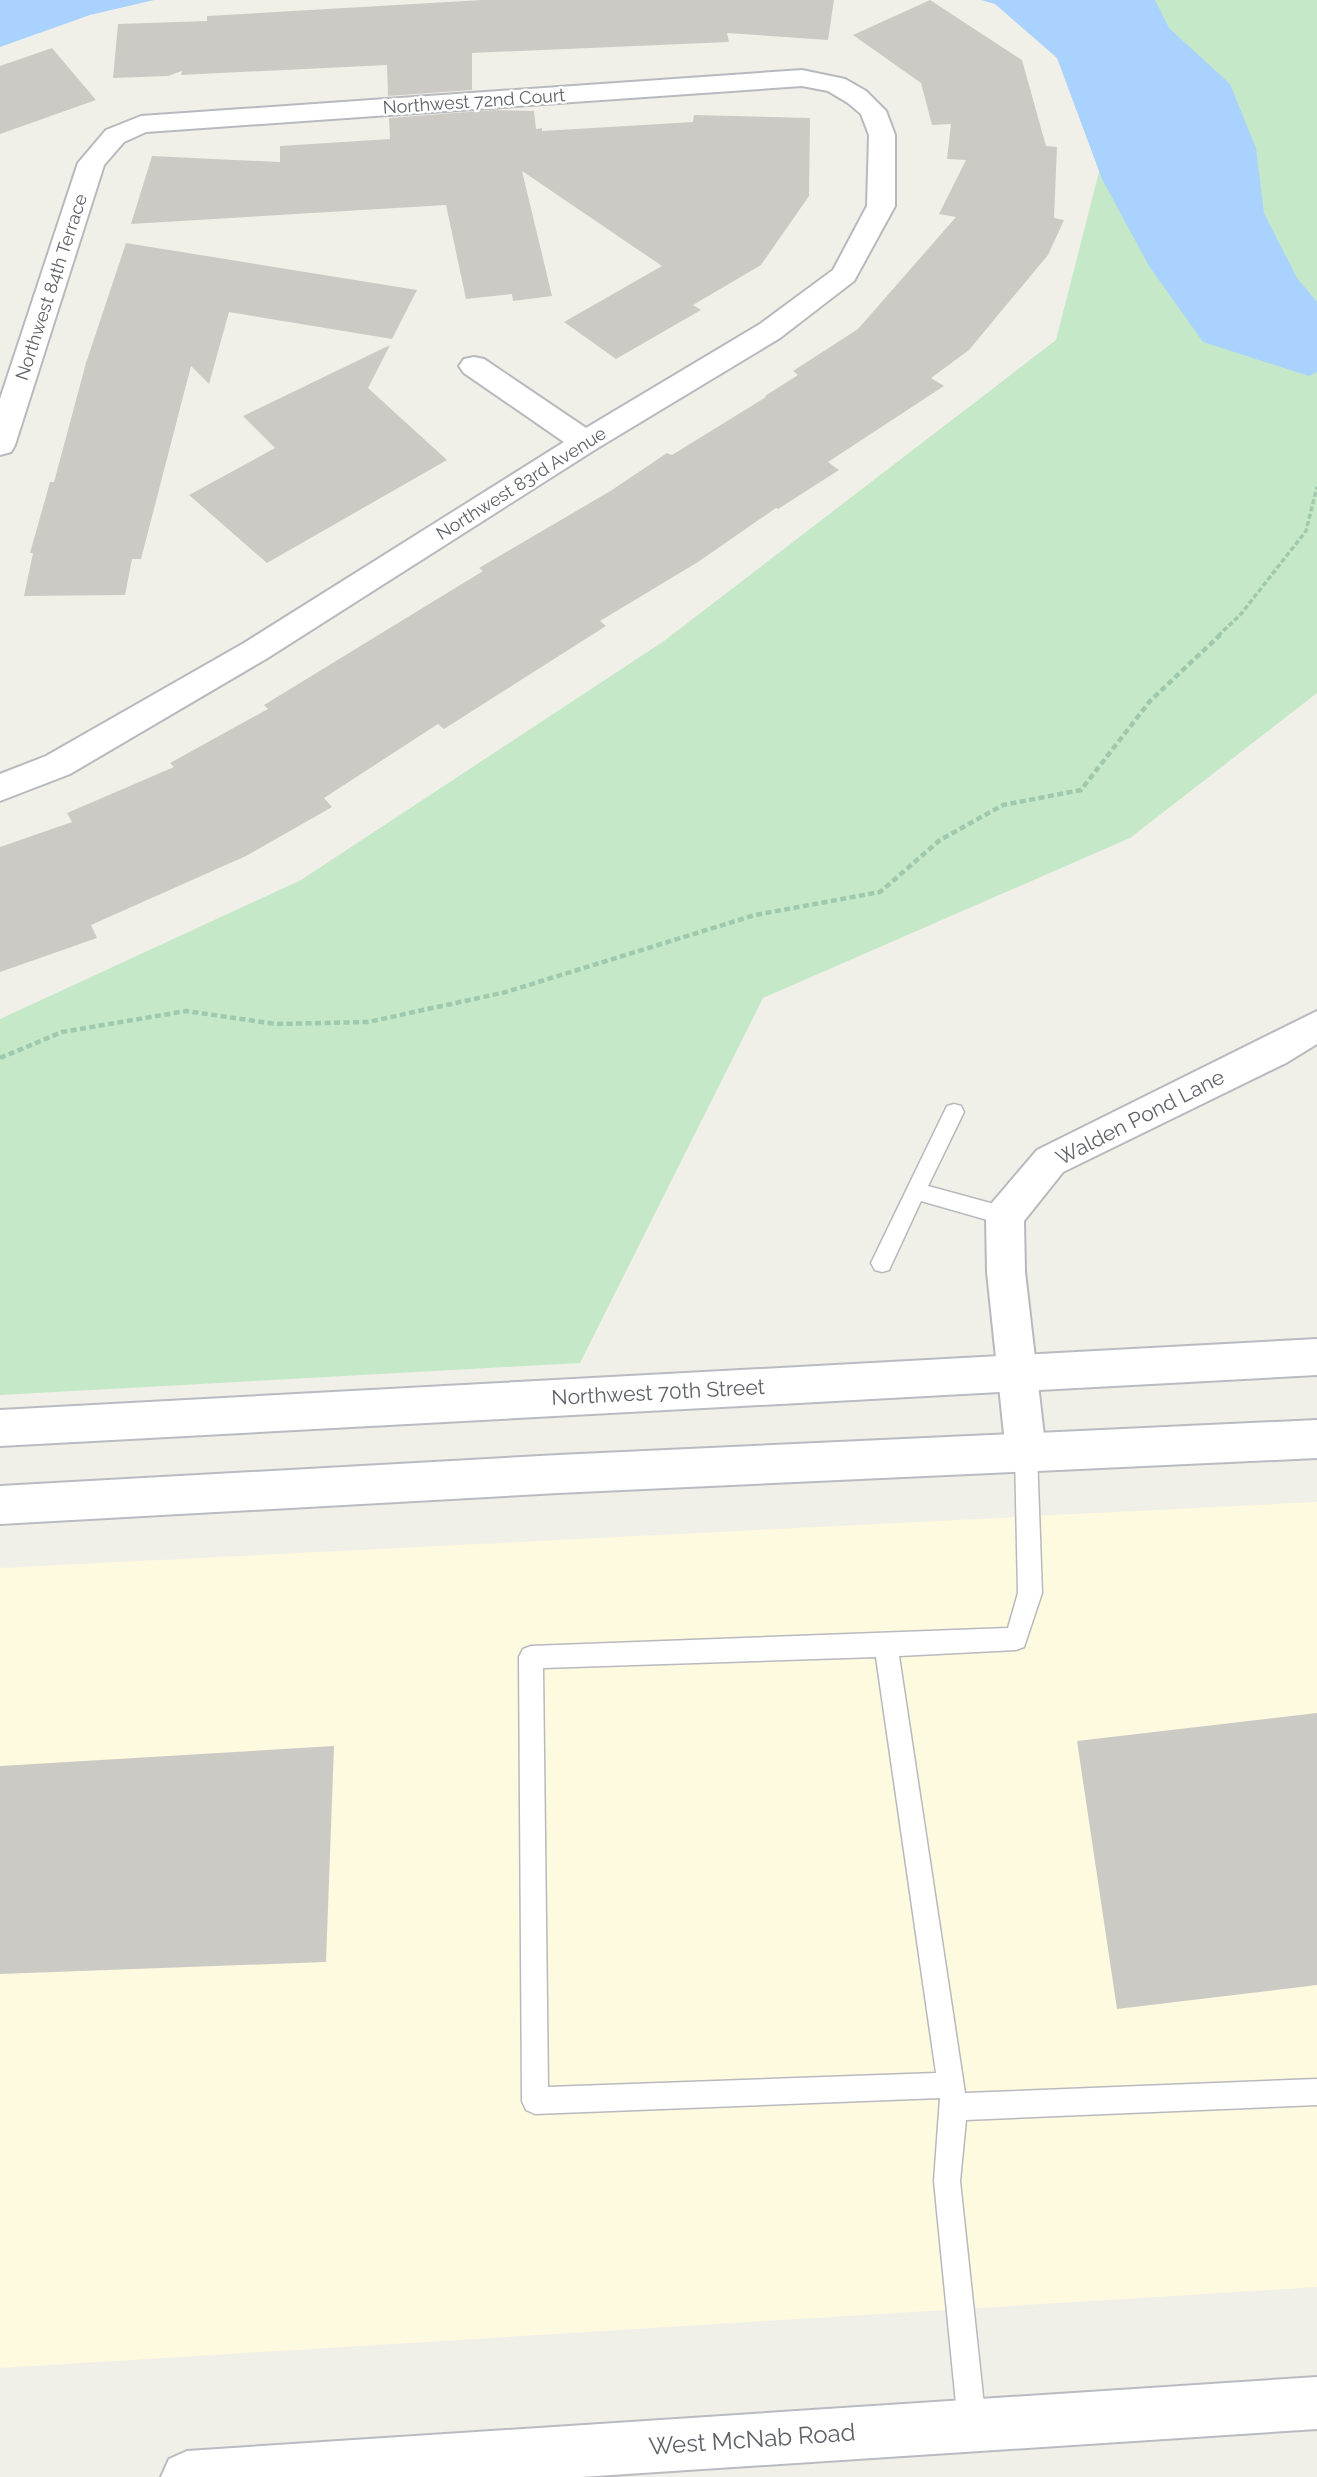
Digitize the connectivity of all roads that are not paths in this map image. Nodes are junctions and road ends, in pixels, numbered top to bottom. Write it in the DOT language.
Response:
graph roads {
  1 [pos="836,85"];
  2 [pos="114,136"];
  3 [pos="474,366"];
  4 [pos="585,442"];
  5 [pos="0,445"];
  6 [pos="0,788"];
  7 [pos="1317,1026"];
  8 [pos="954,1112"];
  9 [pos="915,1191"];
  10 [pos="1005,1216"];
  11 [pos="882,1263"];
  12 [pos="1317,1357"];
  13 [pos="1016,1372"];
  14 [pos="0,1428"];
  15 [pos="1317,1438"];
  16 [pos="1026,1453"];
  17 [pos="0,1505"];
  18 [pos="886,1645"];
  19 [pos="1317,2092"];
  20 [pos="953,2096"];
  21 [pos="1317,2403"];
  22 [pos="972,2424"];
  23 [pos="187,2477"];
  1 -- 2 [label="street, Northwest 72nd Court"];
  1 -- 4 [label="street, Northwest 83rd Avenue"];
  2 -- 5 [label="street, Northwest 84th Terrace"];
  3 -- 4 [label="street"];
  4 -- 6 [label="street, Northwest 83rd Avenue"];
  7 -- 10 [label="street, Walden Pond Lane"];
  8 -- 9 [label="lane"];
  9 -- 10 [label="lane"];
  9 -- 11 [label="lane"];
  10 -- 13 [label="street"];
  12 -- 13 [label="street, Northwest 70th Street"];
  13 -- 14 [label="street, Northwest 70th Street"];
  13 -- 16 [label="street"];
  15 -- 16 [label="street"];
  16 -- 17 [label="street"];
  16 -- 18 [label="lane"];
  18 -- 20 [label="lane"];
  18 -- 20 [label="lane"];
  19 -- 20 [label="lane"];
  20 -- 22 [label="lane"];
  21 -- 22 [label="street, West McNab Road"];
  22 -- 23 [label="street, West McNab Road"];
}
